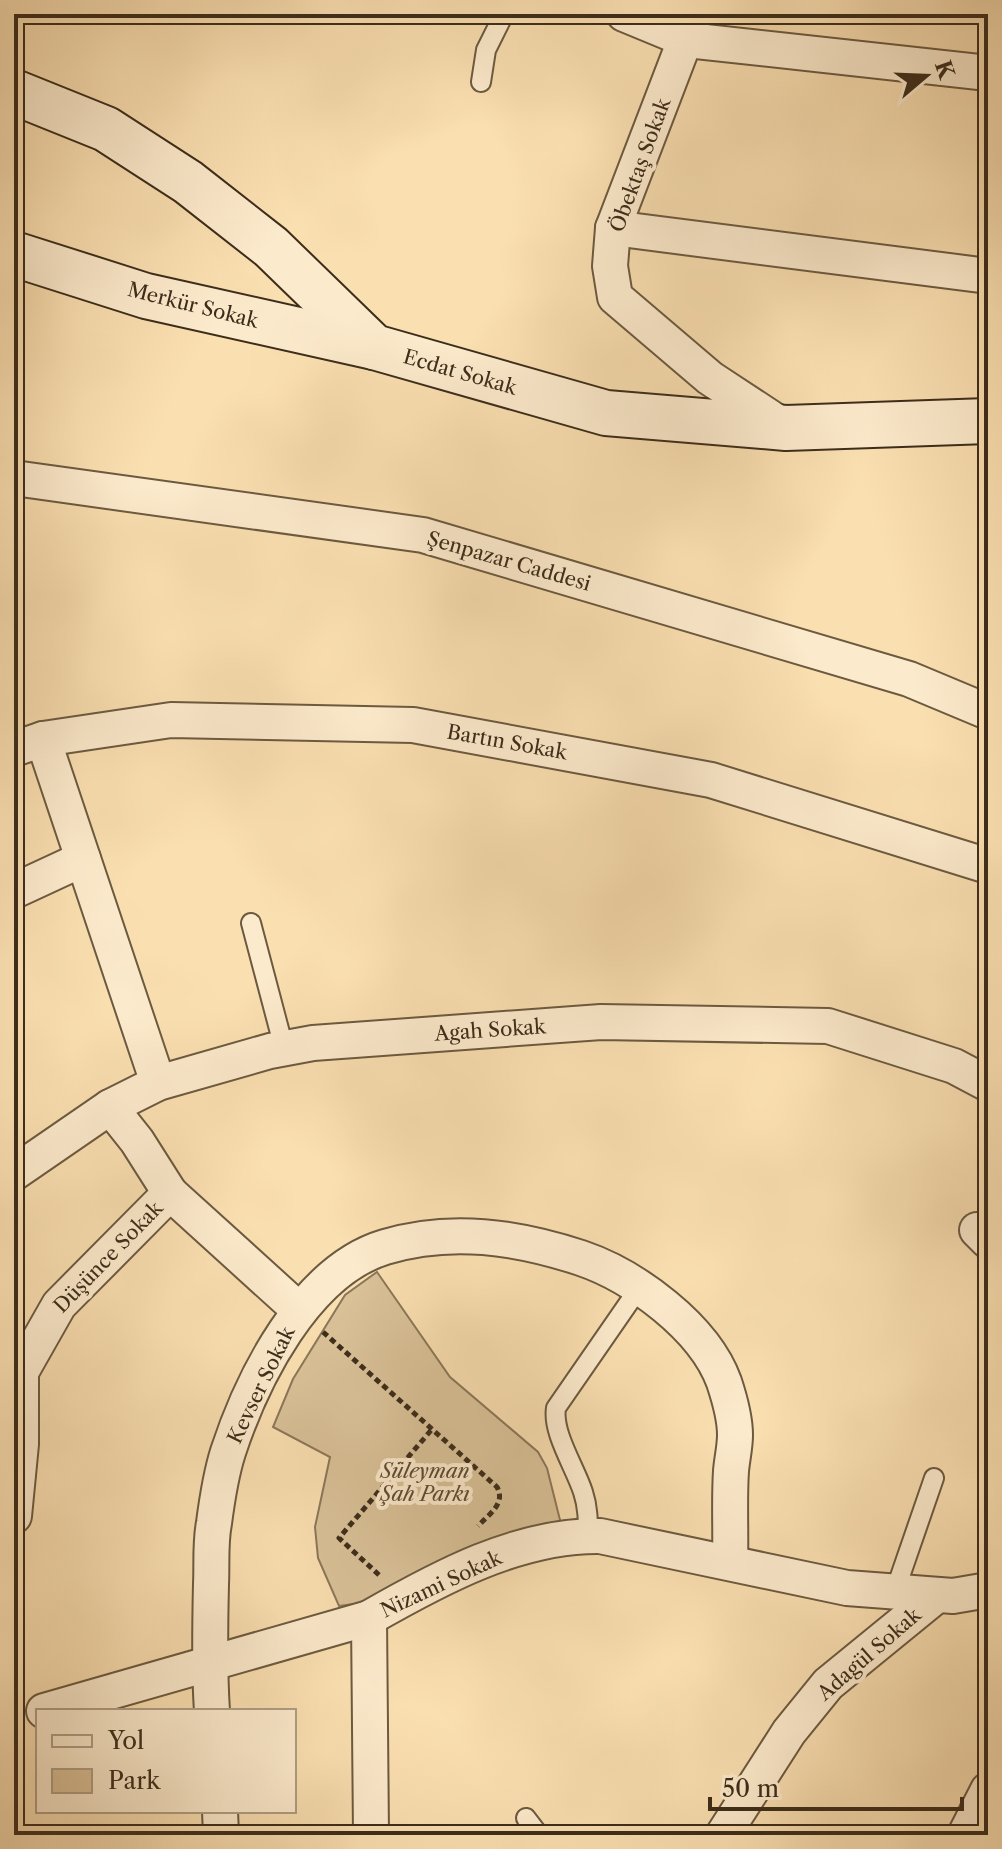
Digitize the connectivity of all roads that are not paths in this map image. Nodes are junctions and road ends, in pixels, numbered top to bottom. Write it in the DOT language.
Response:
graph roads {
  1 [pos="504,14"];
  2 [pos="624,14"];
  3 [pos="691,27"];
  4 [pos="988,73"];
  5 [pos="481,82"];
  6 [pos="14,92"];
  7 [pos="613,228"];
  8 [pos="14,254"];
  9 [pos="988,276"];
  10 [pos="374,347"];
  11 [pos="988,421"];
  12 [pos="786,428"];
  13 [pos="14,478"];
  14 [pos="988,712"];
  15 [pos="29,744"];
  16 [pos="83,859"];
  17 [pos="988,866"];
  18 [pos="14,891"];
  19 [pos="251,923"];
  20 [pos="284,1048"];
  21 [pos="158,1083"];
  22 [pos="988,1084"];
  23 [pos="110,1107"];
  24 [pos="14,1173"];
  25 [pos="170,1193"];
  26 [pos="639,1288"];
  27 [pos="299,1310"];
  28 [pos="934,1478"];
  29 [pos="14,1516"];
  30 [pos="588,1536"];
  31 [pos="730,1562"];
  32 [pos="988,1590"];
  33 [pos="895,1591"];
  34 [pos="937,1595"];
  35 [pos="369,1618"];
  36 [pos="209,1663"];
  37 [pos="51,1709"];
  38 [pos="212,1709"];
  39 [pos="36,1714"];
  40 [pos="14,1720"];
  41 [pos="988,1790"];
  42 [pos="220,1813"];
  43 [pos="526,1818"];
  44 [pos="221,1835"];
  45 [pos="371,1835"];
  46 [pos="539,1835"];
  47 [pos="723,1835"];
  48 [pos="965,1835"];
  1 -- 5 [label="lane"];
  2 -- 3 [label="street"];
  3 -- 4 [label="street"];
  3 -- 7 [label="street, Öbektaş Sokak"];
  6 -- 10 [label="street, Ecdat Sokak"];
  7 -- 9 [label="street"];
  7 -- 12 [label="street, Öbektaş Sokak"];
  8 -- 10 [label="street, Merkür Sokak"];
  10 -- 12 [label="street, Ecdat Sokak"];
  11 -- 12 [label="street, Ecdat Sokak"];
  13 -- 14 [label="street, Şenpazar Caddesi"];
  15 -- 16 [label="street"];
  15 -- 17 [label="street, Bartın Sokak"];
  16 -- 18 [label="street"];
  16 -- 21 [label="street"];
  19 -- 20 [label="lane"];
  20 -- 21 [label="street, Agah Sokak"];
  20 -- 22 [label="street, Agah Sokak"];
  21 -- 23 [label="street, Agah Sokak"];
  23 -- 24 [label="street, Agah Sokak"];
  23 -- 25 [label="street, Düşünce Sokak"];
  25 -- 27 [label="street"];
  25 -- 29 [label="street, Düşünce Sokak"];
  26 -- 27 [label="street, Kevser Sokak"];
  26 -- 30 [label="lane"];
  26 -- 31 [label="street, Kevser Sokak"];
  27 -- 36 [label="street, Kevser Sokak"];
  28 -- 33 [label="lane"];
  30 -- 31 [label="street, Nizami Sokak"];
  30 -- 35 [label="street, Nizami Sokak"];
  31 -- 33 [label="street, Nizami Sokak"];
  32 -- 34 [label="street, Nizami Sokak"];
  33 -- 34 [label="street, Nizami Sokak"];
  34 -- 47 [label="street, Adagül Sokak"];
  35 -- 36 [label="street, Nizami Sokak"];
  35 -- 45 [label="street"];
  36 -- 37 [label="street, Nizami Sokak"];
  36 -- 38 [label="street, Kevser Sokak"];
  39 -- 40 [label="street"];
  41 -- 48 [label="street"];
  42 -- 44 [label="street"];
  43 -- 46 [label="lane"];
}
